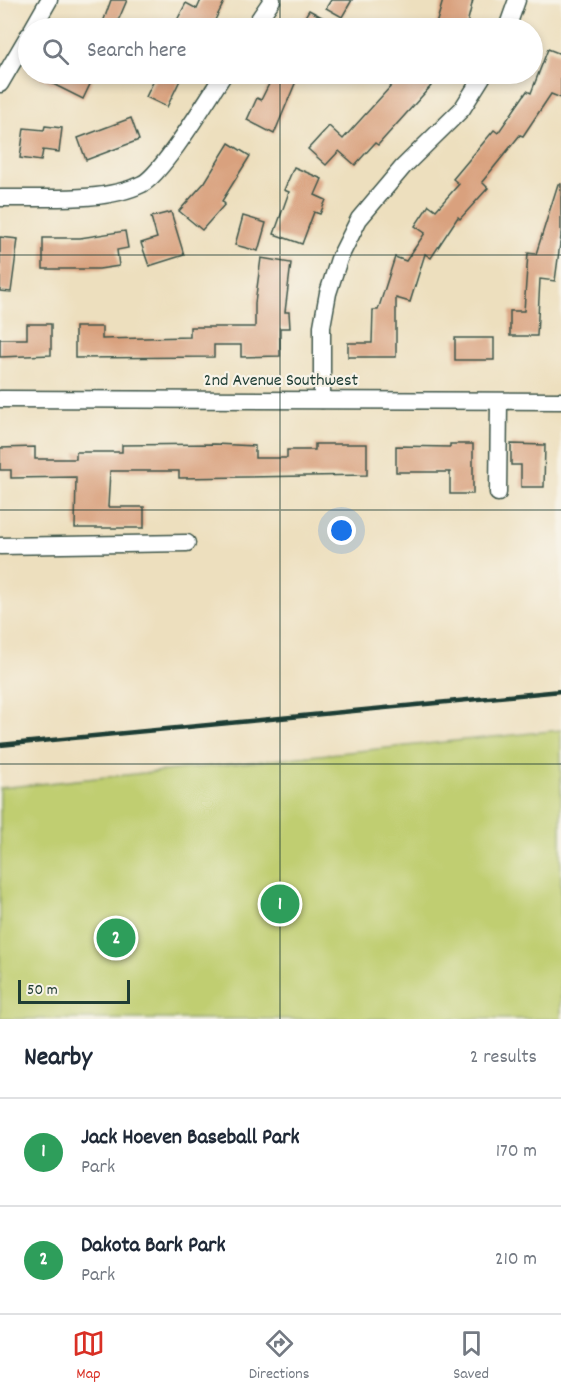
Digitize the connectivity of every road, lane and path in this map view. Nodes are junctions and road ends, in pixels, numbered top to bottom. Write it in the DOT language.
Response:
graph roads {
  1 [pos="49,0"];
  2 [pos="272,0"];
  3 [pos="517,0"];
  4 [pos="39,18"];
  5 [pos="260,18"];
  6 [pos="511,18"];
  7 [pos="18,53"];
  8 [pos="0,84"];
  9 [pos="217,84"];
  10 [pos="478,84"];
  11 [pos="0,198"];
  12 [pos="0,399"];
  13 [pos="322,400"];
  14 [pos="561,401"];
  15 [pos="499,402"];
  16 [pos="498,494"];
  17 [pos="187,543"];
  18 [pos="0,546"];
  1 -- 4 [label="street"];
  2 -- 5 [label="street"];
  3 -- 6 [label="street"];
  7 -- 8 [label="street"];
  9 -- 11 [label="street"];
  10 -- 13 [label="street"];
  12 -- 13 [label="street, 2nd Avenue Southwest"];
  13 -- 15 [label="street, 2nd Avenue Southwest"];
  14 -- 15 [label="street, 2nd Avenue Southwest"];
  15 -- 16 [label="street"];
  17 -- 18 [label="street"];
}
